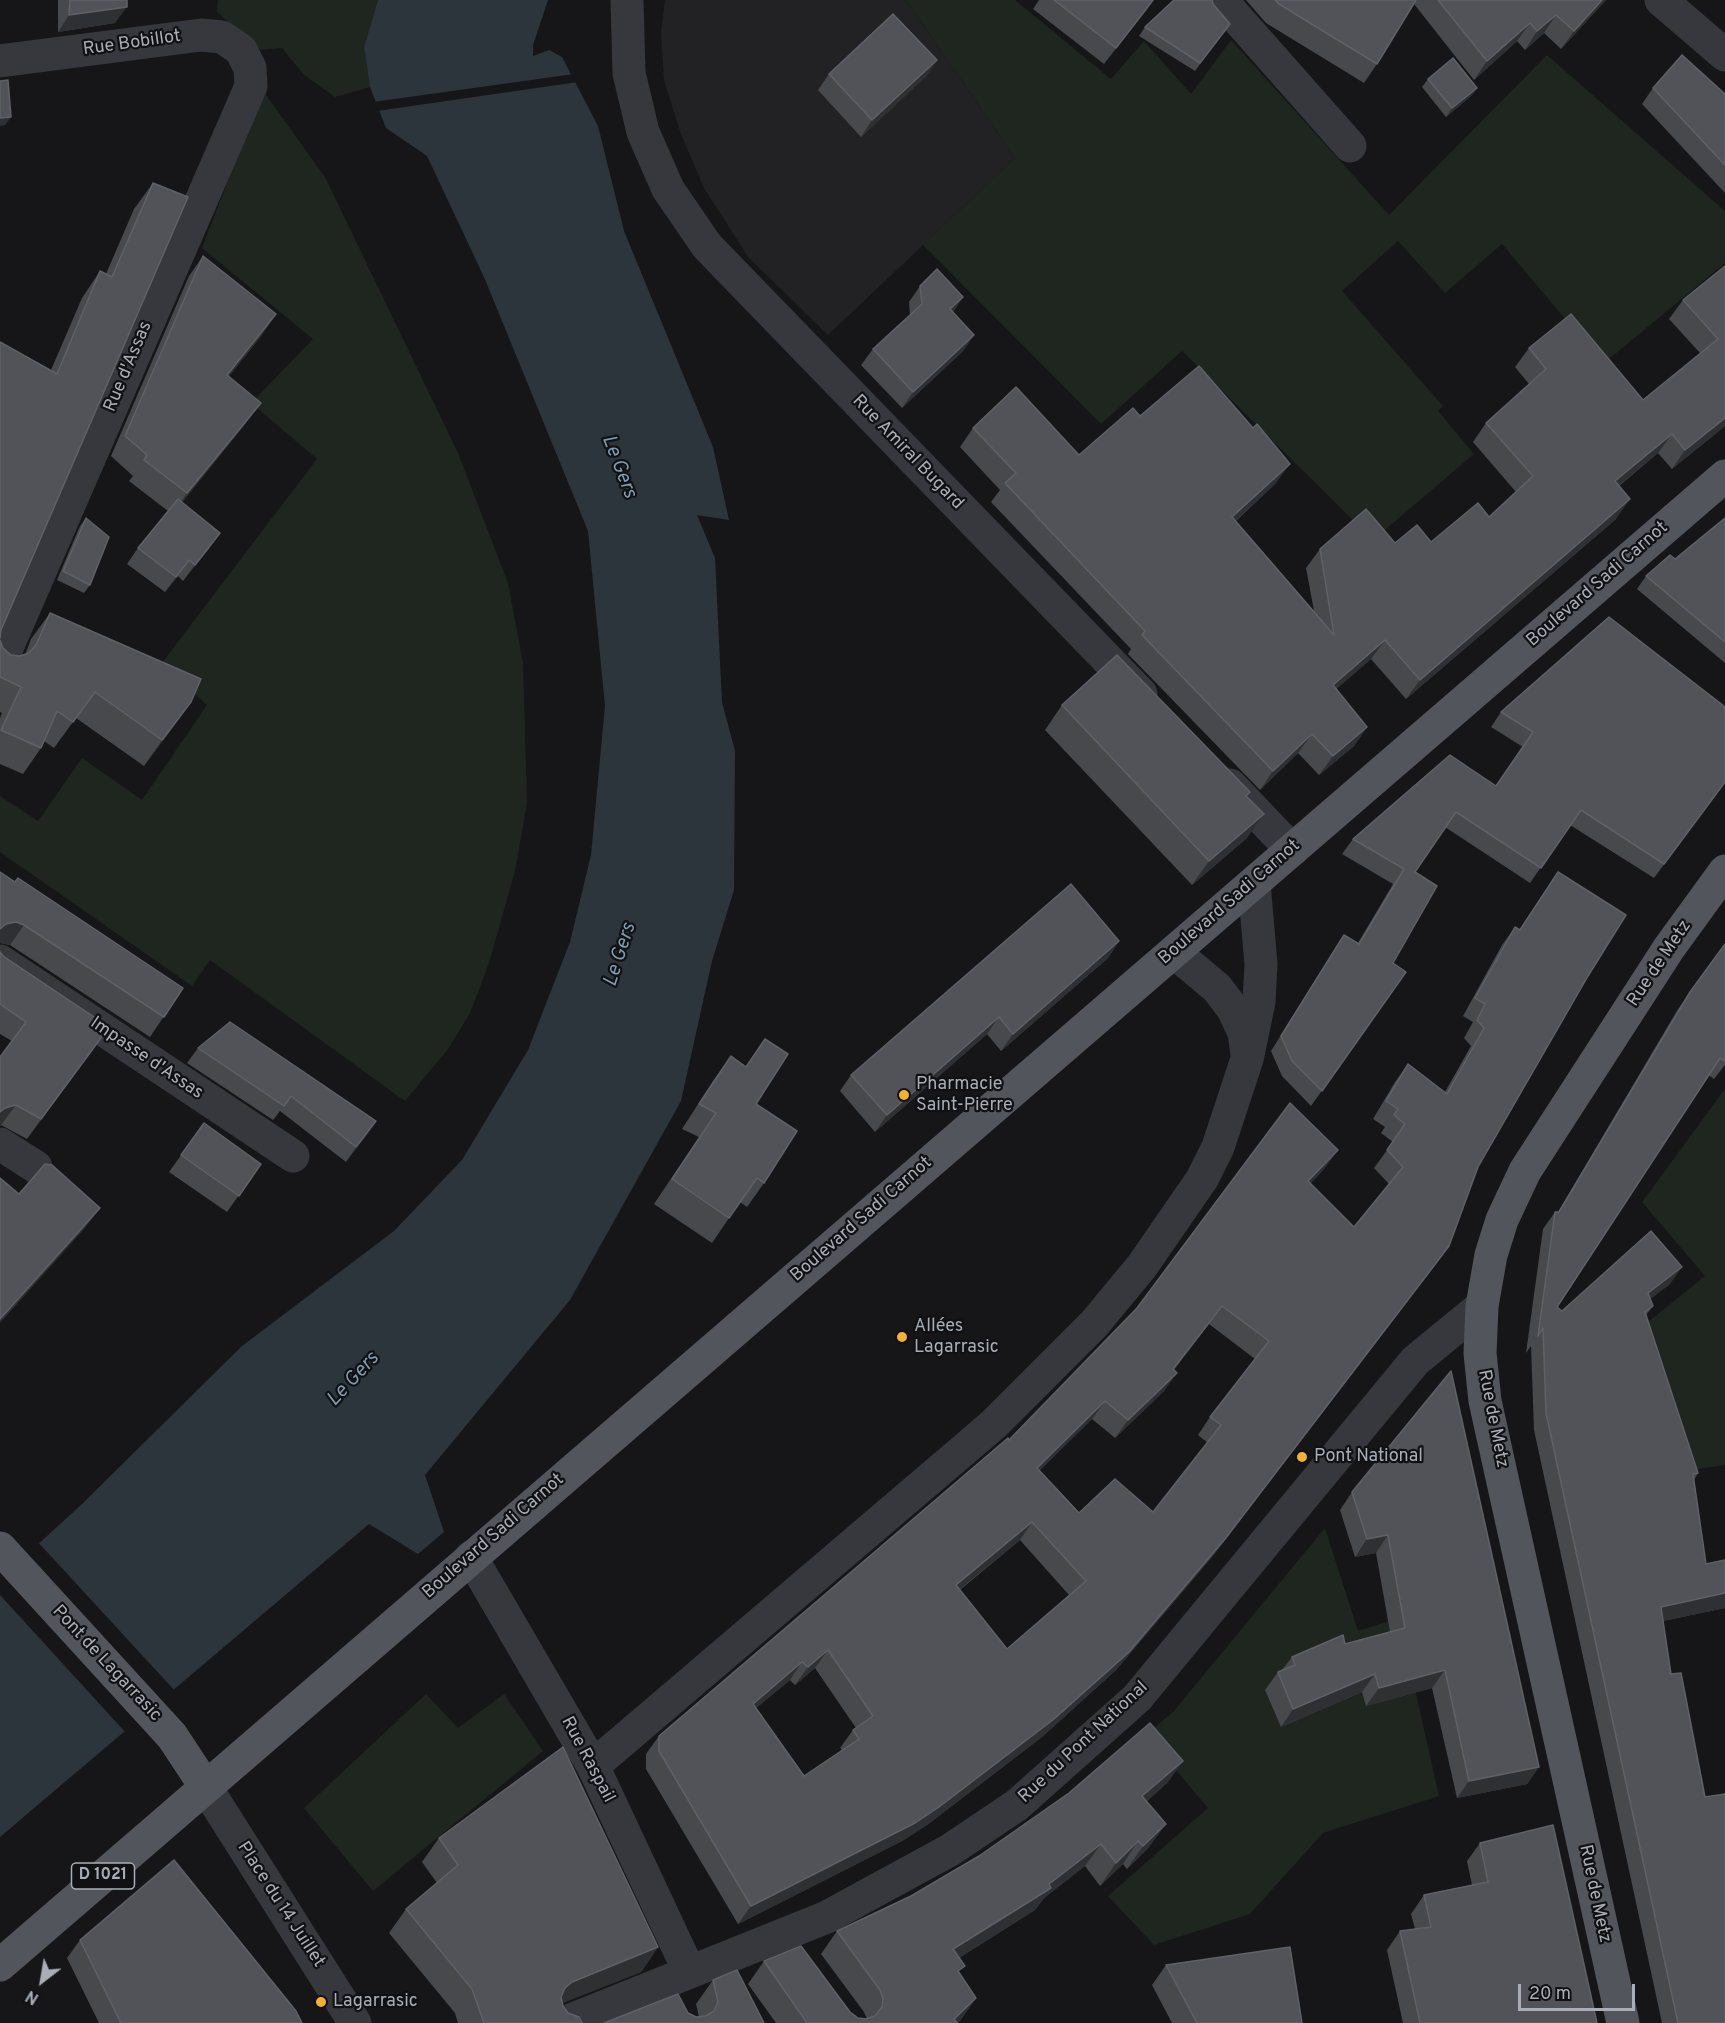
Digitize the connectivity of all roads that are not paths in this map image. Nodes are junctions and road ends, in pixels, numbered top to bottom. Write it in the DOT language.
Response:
graph roads {
  1 [pos="627,0"];
  2 [pos="1221,0"];
  3 [pos="1661,0"];
  4 [pos="1725,55"];
  5 [pos="0,61"];
  6 [pos="250,68"];
  7 [pos="1350,146"];
  8 [pos="1725,476"];
  9 [pos="0,664"];
  10 [pos="1164,717"];
  11 [pos="1205,760"];
  12 [pos="1292,850"];
  13 [pos="1725,871"];
  14 [pos="1254,883"];
  15 [pos="1174,952"];
  16 [pos="0,961"];
  17 [pos="1247,1059"];
  18 [pos="0,1144"];
  19 [pos="293,1156"];
  20 [pos="36,1167"];
  21 [pos="1482,1306"];
  22 [pos="0,1548"];
  23 [pos="471,1557"];
  24 [pos="593,1766"];
  25 [pos="205,1786"];
  26 [pos="783,1934"];
  27 [pos="804,1962"];
  28 [pos="0,1965"];
  29 [pos="678,1976"];
  30 [pos="679,2012"];
  31 [pos="355,2023"];
  32 [pos="563,2023"];
  33 [pos="1623,2023"];
  1 -- 10 [label="street, Rue Amiral Bugard"];
  2 -- 7 [label="street"];
  3 -- 4 [label="street"];
  5 -- 6 [label="street, Rue Bobillot"];
  6 -- 9 [label="street, Rue d'Assas"];
  8 -- 12 [label="main road, Boulevard Sadi Carnot / D 1021"];
  11 -- 12 [label="street"];
  12 -- 14 [label="main road, Boulevard Sadi Carnot / D 1021"];
  13 -- 21 [label="main road, Rue de Metz"];
  14 -- 15 [label="main road, Boulevard Sadi Carnot / D 1021"];
  14 -- 17 [label="street"];
  15 -- 17 [label="street"];
  15 -- 23 [label="main road, Boulevard Sadi Carnot / D 1021"];
  16 -- 19 [label="street, Impasse d'Assas"];
  17 -- 24 [label="street"];
  18 -- 20 [label="street"];
  21 -- 26 [label="street, Rue du Pont National"];
  21 -- 33 [label="main road, Rue de Metz"];
  22 -- 25 [label="main road, Pont de Lagarrasic"];
  23 -- 24 [label="street, Rue Raspail"];
  23 -- 25 [label="main road, Boulevard Sadi Carnot / D 1021"];
  24 -- 29 [label="street, Rue Raspail"];
  25 -- 28 [label="main road, Boulevard Sadi Carnot / D 1021"];
  25 -- 31 [label="street, Place du 14 Juillet"];
  26 -- 27 [label="street"];
  26 -- 29 [label="street, Rue du Pont National"];
  29 -- 30 [label="street, Rue Raspail"];
  29 -- 32 [label="street, Rue du Pont National"];
}
